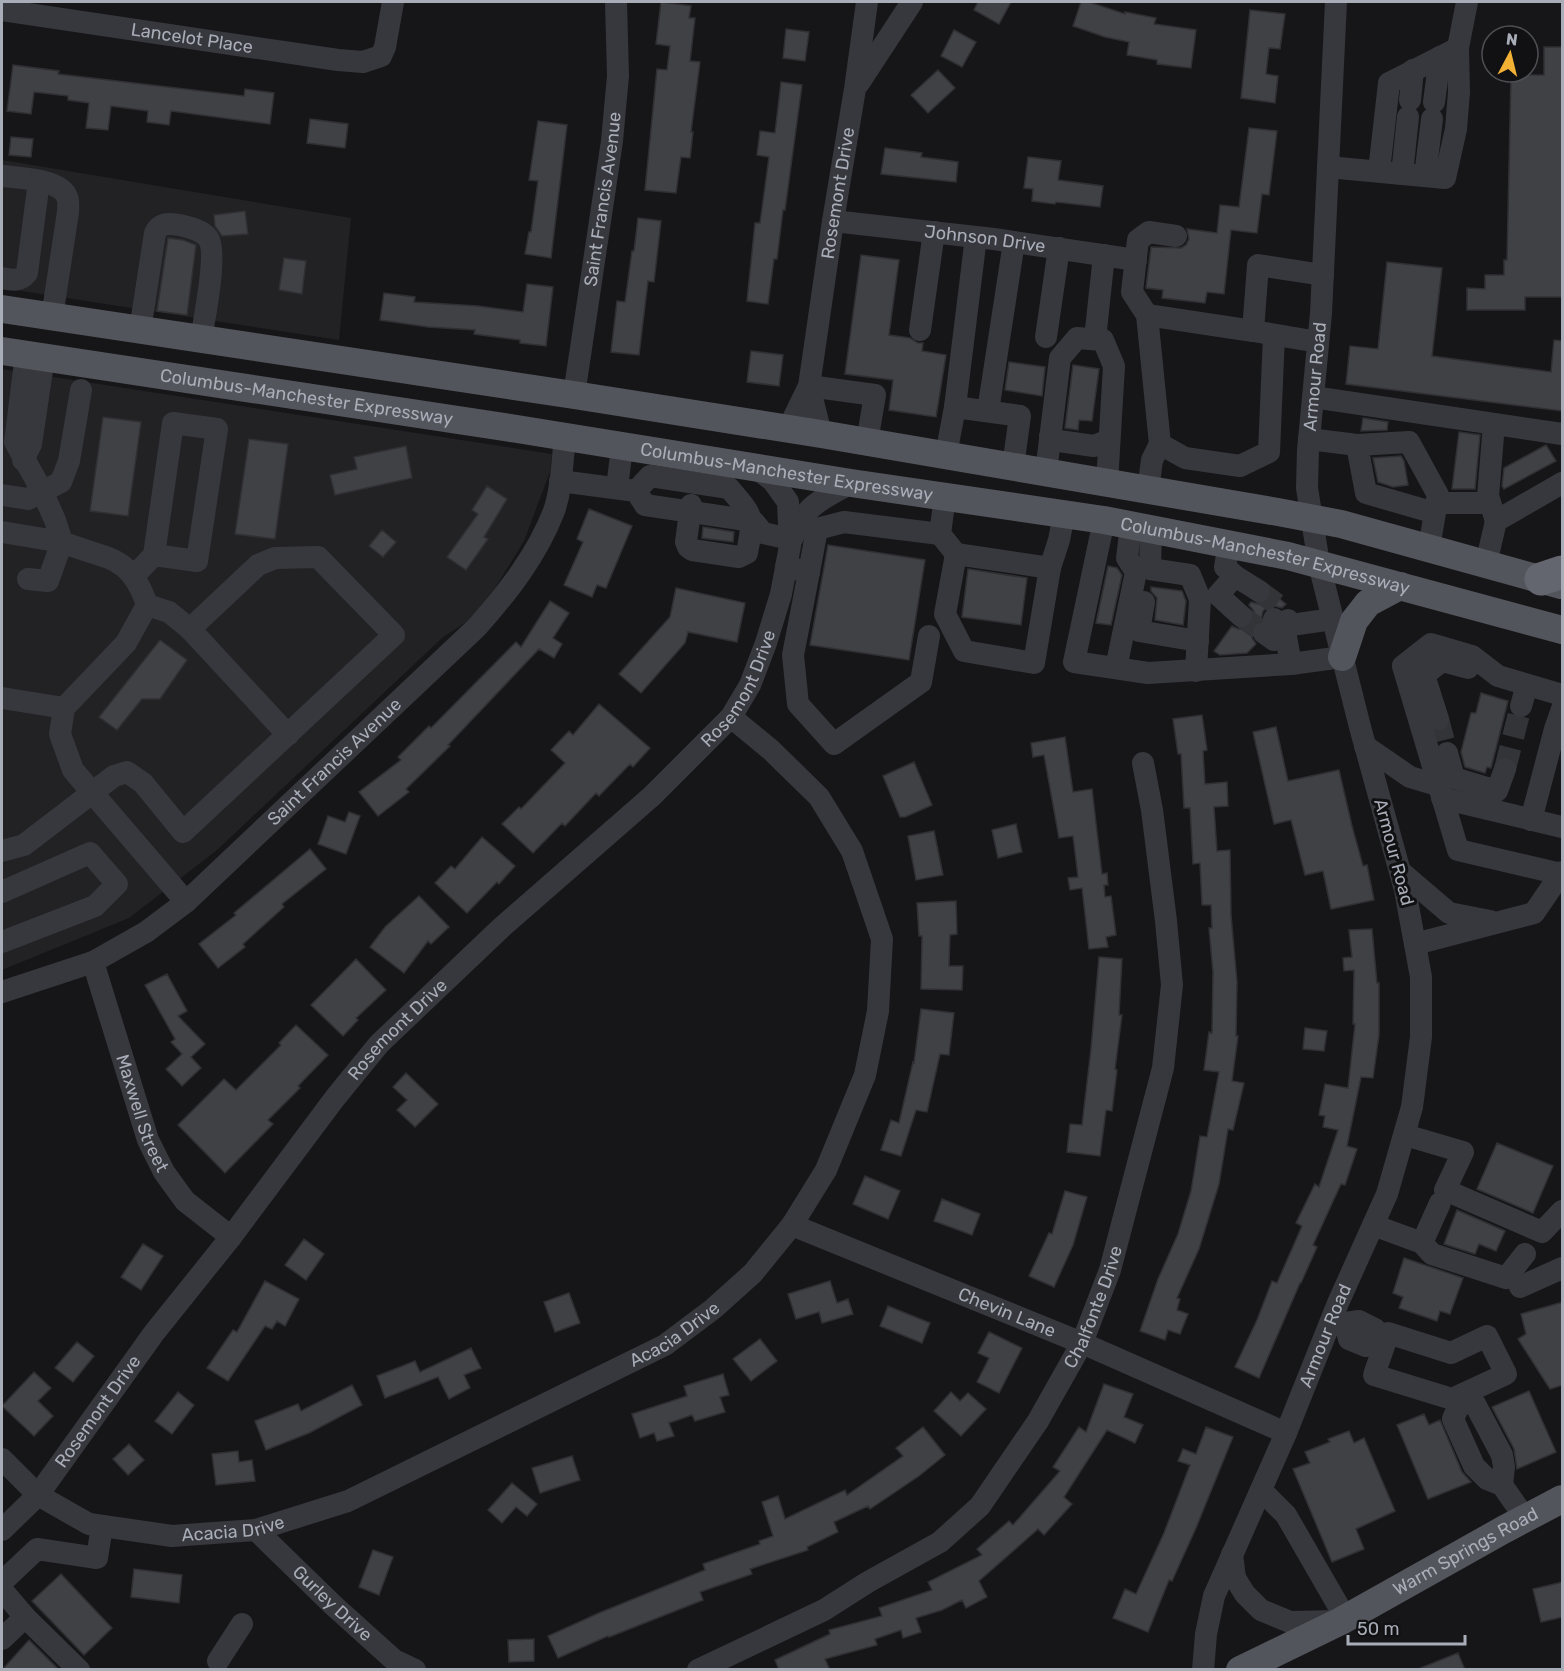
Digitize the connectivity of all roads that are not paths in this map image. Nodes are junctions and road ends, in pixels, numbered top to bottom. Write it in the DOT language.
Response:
graph roads {
  1 [pos="393,2"];
  2 [pos="616,2"];
  3 [pos="867,2"];
  4 [pos="912,2"];
  5 [pos="1336,2"];
  6 [pos="1467,2"];
  7 [pos="2,10"];
  8 [pos="1449,52"];
  9 [pos="1413,70"];
  10 [pos="855,89"];
  11 [pos="1328,167"];
  12 [pos="1379,171"];
  13 [pos="1402,174"];
  14 [pos="1425,176"];
  15 [pos="2,179"];
  16 [pos="39,181"];
  17 [pos="833,221"];
  18 [pos="933,232"];
  19 [pos="1176,236"];
  20 [pos="976,237"];
  21 [pos="1014,242"];
  22 [pos="1059,248"];
  23 [pos="1104,255"];
  24 [pos="1136,260"];
  25 [pos="1323,276"];
  26 [pos="2,278"];
  27 [pos="970,285"];
  28 [pos="1007,291"];
  29 [pos="2,309"];
  30 [pos="1147,315"];
  31 [pos="52,316"];
  32 [pos="140,330"];
  33 [pos="920,330"];
  34 [pos="1264,333"];
  35 [pos="1046,337"];
  36 [pos="201,339"];
  37 [pos="1095,339"];
  38 [pos="1318,342"];
  39 [pos="24,354"];
  40 [pos="810,386"];
  41 [pos="81,390"];
  42 [pos="574,395"];
  43 [pos="1313,396"];
  44 [pos="955,407"];
  45 [pos="19,411"];
  46 [pos="988,411"];
  47 [pos="1494,424"];
  48 [pos="788,429"];
  49 [pos="822,434"];
  50 [pos="1563,434"];
  51 [pos="1050,436"];
  52 [pos="565,438"];
  53 [pos="1309,439"];
  54 [pos="1109,440"];
  55 [pos="867,442"];
  56 [pos="1160,444"];
  57 [pos="1357,445"];
  58 [pos="622,447"];
  59 [pos="946,455"];
  60 [pos="1196,460"];
  61 [pos="1013,466"];
  62 [pos="756,468"];
  63 [pos="1046,472"];
  64 [pos="560,481"];
  65 [pos="851,483"];
  66 [pos="1107,483"];
  67 [pos="1563,483"];
  68 [pos="626,489"];
  69 [pos="1148,490"];
  70 [pos="42,491"];
  71 [pos="717,492"];
  72 [pos="2,495"];
  73 [pos="692,496"];
  74 [pos="945,497"];
  75 [pos="1190,497"];
  76 [pos="1436,508"];
  77 [pos="1493,512"];
  78 [pos="1064,514"];
  79 [pos="1312,518"];
  80 [pos="753,521"];
  81 [pos="1129,525"];
  82 [pos="2,532"];
  83 [pos="940,534"];
  84 [pos="1197,538"];
  85 [pos="62,542"];
  86 [pos="1229,544"];
  87 [pos="1429,548"];
  88 [pos="788,551"];
  89 [pos="956,554"];
  90 [pos="1097,554"];
  91 [pos="154,555"];
  92 [pos="1126,558"];
  93 [pos="1319,564"];
  94 [pos="1486,564"];
  95 [pos="1050,568"];
  96 [pos="1150,569"];
  97 [pos="809,572"];
  98 [pos="1190,575"];
  99 [pos="134,576"];
  100 [pos="28,579"];
  101 [pos="1555,579"];
  102 [pos="1231,581"];
  103 [pos="1400,586"];
  104 [pos="147,605"];
  105 [pos="1333,619"];
  106 [pos="190,629"];
  107 [pos="1563,630"];
  108 [pos="929,636"];
  109 [pos="1198,641"];
  110 [pos="765,647"];
  111 [pos="793,655"];
  112 [pos="1342,657"];
  113 [pos="1291,664"];
  114 [pos="1116,668"];
  115 [pos="1196,671"];
  116 [pos="1498,676"];
  117 [pos="1563,695"];
  118 [pos="2,698"];
  119 [pos="64,708"];
  120 [pos="1563,709"];
  121 [pos="731,717"];
  122 [pos="1438,719"];
  123 [pos="288,735"];
  124 [pos="1365,746"];
  125 [pos="1447,753"];
  126 [pos="1143,763"];
  127 [pos="1505,769"];
  128 [pos="1440,792"];
  129 [pos="93,794"];
  130 [pos="1531,819"];
  131 [pos="1563,827"];
  132 [pos="2,851"];
  133 [pos="1401,872"];
  134 [pos="1562,873"];
  135 [pos="2,892"];
  136 [pos="186,902"];
  137 [pos="1497,923"];
  138 [pos="2,942"];
  139 [pos="1415,944"];
  140 [pos="93,962"];
  141 [pos="2,992"];
  142 [pos="1405,1136"];
  143 [pos="1440,1203"];
  144 [pos="1563,1211"];
  145 [pos="792,1225"];
  146 [pos="1373,1225"];
  147 [pos="231,1237"];
  148 [pos="1422,1243"];
  149 [pos="1525,1254"];
  150 [pos="1563,1268"];
  151 [pos="1520,1287"];
  152 [pos="1338,1321"];
  153 [pos="1381,1341"];
  154 [pos="1083,1344"];
  155 [pos="1458,1400"];
  156 [pos="1286,1433"];
  157 [pos="2,1459"];
  158 [pos="1261,1490"];
  159 [pos="38,1495"];
  160 [pos="1563,1499"];
  161 [pos="1525,1518"];
  162 [pos="102,1526"];
  163 [pos="2,1530"];
  164 [pos="256,1530"];
  165 [pos="1232,1554"];
  166 [pos="2,1582"];
  167 [pos="2,1590"];
  168 [pos="25,1617"];
  169 [pos="1343,1620"];
  170 [pos="243,1624"];
  171 [pos="2,1639"];
  172 [pos="219,1666"];
  173 [pos="80,1670"];
  174 [pos="416,1670"];
  175 [pos="698,1670"];
  176 [pos="1203,1670"];
  177 [pos="1240,1670"];
  1 -- 7 [label="street, Lancelot Place"];
  2 -- 42 [label="street, Saint Francis Avenue"];
  3 -- 10 [label="street, Rosemont Drive"];
  4 -- 10 [label="street"];
  5 -- 11 [label="street, Armour Road"];
  6 -- 8 [label="street"];
  8 -- 9 [label="street"];
  8 -- 14 [label="street"];
  8 -- 14 [label="street"];
  9 -- 12 [label="street"];
  9 -- 13 [label="street"];
  10 -- 17 [label="street, Rosemont Drive"];
  11 -- 12 [label="street"];
  11 -- 25 [label="street, Armour Road"];
  12 -- 13 [label="street"];
  13 -- 14 [label="street"];
  15 -- 16 [label="street"];
  16 -- 26 [label="street"];
  16 -- 31 [label="street"];
  17 -- 18 [label="street, Johnson Drive"];
  17 -- 40 [label="street, Rosemont Drive"];
  18 -- 20 [label="street, Johnson Drive"];
  18 -- 33 [label="street"];
  19 -- 24 [label="street"];
  20 -- 21 [label="street, Johnson Drive"];
  20 -- 27 [label="street"];
  21 -- 22 [label="street, Johnson Drive"];
  21 -- 28 [label="street"];
  22 -- 23 [label="street, Johnson Drive"];
  22 -- 35 [label="street"];
  23 -- 24 [label="street, Johnson Drive"];
  23 -- 37 [label="street"];
  24 -- 30 [label="street"];
  25 -- 34 [label="street"];
  25 -- 38 [label="street, Armour Road"];
  27 -- 28 [label="street"];
  27 -- 44 [label="street"];
  28 -- 46 [label="street"];
  29 -- 31 [label="main road, Columbus-Manchester Expressway"];
  30 -- 34 [label="street"];
  30 -- 56 [label="street"];
  31 -- 32 [label="main road, Columbus-Manchester Expressway"];
  32 -- 36 [label="main road, Columbus-Manchester Expressway"];
  32 -- 36 [label="street"];
  34 -- 38 [label="street"];
  34 -- 60 [label="street"];
  36 -- 42 [label="main road, Columbus-Manchester Expressway"];
  37 -- 51 [label="street"];
  37 -- 54 [label="street"];
  38 -- 43 [label="street, Armour Road"];
  39 -- 45 [label="street"];
  39 -- 52 [label="main road, Columbus-Manchester Expressway"];
  40 -- 48 [label="street, Rosemont Drive"];
  40 -- 49 [label="street, Rosemont Drive"];
  40 -- 55 [label="street"];
  41 -- 70 [label="street"];
  42 -- 48 [label="main road, Columbus-Manchester Expressway"];
  43 -- 47 [label="street"];
  43 -- 53 [label="street, Armour Road"];
  44 -- 46 [label="street"];
  44 -- 59 [label="street"];
  45 -- 70 [label="street"];
  46 -- 61 [label="street"];
  47 -- 50 [label="street"];
  47 -- 77 [label="street"];
  48 -- 49 [label="main road, Columbus-Manchester Expressway"];
  49 -- 55 [label="main road, Columbus-Manchester Expressway"];
  51 -- 54 [label="street"];
  51 -- 63 [label="street"];
  52 -- 58 [label="main road, Columbus-Manchester Expressway"];
  52 -- 64 [label="street, Saint Francis Avenue"];
  53 -- 57 [label="street"];
  53 -- 79 [label="street, Armour Road"];
  54 -- 66 [label="street"];
  55 -- 59 [label="main road, Columbus-Manchester Expressway"];
  56 -- 60 [label="street"];
  56 -- 69 [label="street"];
  57 -- 76 [label="street"];
  57 -- 76 [label="street"];
  58 -- 68 [label="street"];
  58 -- 71 [label="main road, Columbus-Manchester Expressway"];
  59 -- 61 [label="main road, Columbus-Manchester Expressway"];
  60 -- 75 [label="street"];
  61 -- 63 [label="main road, Columbus-Manchester Expressway"];
  62 -- 65 [label="main road, Columbus-Manchester Expressway"];
  62 -- 71 [label="main road, Columbus-Manchester Expressway"];
  62 -- 88 [label="street, Rosemont Drive"];
  63 -- 66 [label="main road, Columbus-Manchester Expressway"];
  64 -- 68 [label="street"];
  64 -- 136 [label="street, Saint Francis Avenue"];
  65 -- 74 [label="main road, Columbus-Manchester Expressway"];
  65 -- 88 [label="street, Rosemont Drive"];
  66 -- 69 [label="main road, Columbus-Manchester Expressway"];
  67 -- 77 [label="street"];
  68 -- 73 [label="street"];
  69 -- 75 [label="main road, Columbus-Manchester Expressway"];
  70 -- 72 [label="street"];
  70 -- 85 [label="street"];
  71 -- 73 [label="street"];
  71 -- 80 [label="street"];
  73 -- 80 [label="street"];
  74 -- 78 [label="main road, Columbus-Manchester Expressway"];
  74 -- 83 [label="street"];
  75 -- 79 [label="main road, Columbus-Manchester Expressway"];
  76 -- 77 [label="street"];
  76 -- 87 [label="street"];
  77 -- 94 [label="street"];
  78 -- 81 [label="main road, Columbus-Manchester Expressway"];
  78 -- 95 [label="street"];
  79 -- 87 [label="main road, Columbus-Manchester Expressway"];
  79 -- 93 [label="street, Armour Road"];
  80 -- 88 [label="street"];
  81 -- 84 [label="main road, Columbus-Manchester Expressway"];
  81 -- 90 [label="street"];
  81 -- 92 [label="street"];
  81 -- 96 [label="street"];
  82 -- 85 [label="street"];
  83 -- 89 [label="street"];
  83 -- 97 [label="street"];
  84 -- 86 [label="main road, Columbus-Manchester Expressway"];
  84 -- 98 [label="street"];
  85 -- 99 [label="street"];
  85 -- 100 [label="street"];
  86 -- 93 [label="main road, Columbus-Manchester Expressway"];
  86 -- 102 [label="street"];
  87 -- 94 [label="main road, Columbus-Manchester Expressway"];
  88 -- 97 [label="street"];
  88 -- 110 [label="street, Rosemont Drive"];
  89 -- 95 [label="street"];
  89 -- 95 [label="street"];
  90 -- 92 [label="street"];
  90 -- 114 [label="street"];
  91 -- 91 [label="street"];
  91 -- 99 [label="street"];
  92 -- 114 [label="street"];
  93 -- 103 [label="main road, Columbus-Manchester Expressway"];
  93 -- 105 [label="street, Armour Road"];
  94 -- 101 [label="main road, Columbus-Manchester Expressway"];
  96 -- 98 [label="street"];
  96 -- 109 [label="street"];
  97 -- 111 [label="street"];
  98 -- 109 [label="street"];
  99 -- 104 [label="street"];
  102 -- 102 [label="street"];
  103 -- 107 [label="main road, Columbus-Manchester Expressway"];
  103 -- 112 [label="main road"];
  104 -- 106 [label="street"];
  104 -- 119 [label="street"];
  105 -- 112 [label="street, Armour Road"];
  105 -- 113 [label="street"];
  106 -- 123 [label="street"];
  106 -- 123 [label="street"];
  108 -- 111 [label="street"];
  109 -- 115 [label="street"];
  110 -- 111 [label="street"];
  110 -- 121 [label="street, Rosemont Drive"];
  112 -- 113 [label="street"];
  112 -- 124 [label="street, Armour Road"];
  113 -- 115 [label="street"];
  114 -- 115 [label="street"];
  116 -- 117 [label="street"];
  116 -- 122 [label="street"];
  116 -- 128 [label="street"];
  118 -- 119 [label="street"];
  119 -- 129 [label="street"];
  120 -- 130 [label="street"];
  121 -- 145 [label="street, Acacia Drive"];
  121 -- 147 [label="street, Rosemont Drive"];
  123 -- 129 [label="street"];
  124 -- 128 [label="street"];
  124 -- 133 [label="street, Armour Road"];
  125 -- 127 [label="street"];
  126 -- 154 [label="street, Chalfonte Drive"];
  128 -- 130 [label="street"];
  128 -- 134 [label="street"];
  129 -- 132 [label="street"];
  129 -- 136 [label="street"];
  130 -- 131 [label="street"];
  133 -- 137 [label="street"];
  133 -- 139 [label="street, Armour Road"];
  134 -- 137 [label="street"];
  135 -- 138 [label="street"];
  136 -- 140 [label="street, Saint Francis Avenue"];
  137 -- 139 [label="street"];
  139 -- 142 [label="street, Armour Road"];
  140 -- 141 [label="street, Saint Francis Avenue"];
  140 -- 147 [label="street, Maxwell Street"];
  142 -- 144 [label="street"];
  142 -- 146 [label="street, Armour Road"];
  143 -- 148 [label="street"];
  145 -- 154 [label="street, Chevin Lane"];
  145 -- 164 [label="street, Acacia Drive"];
  146 -- 148 [label="street"];
  146 -- 152 [label="street, Armour Road"];
  147 -- 159 [label="street, Rosemont Drive"];
  148 -- 149 [label="street"];
  150 -- 151 [label="street"];
  152 -- 153 [label="street"];
  152 -- 156 [label="street, Armour Road"];
  153 -- 155 [label="street"];
  153 -- 155 [label="street"];
  154 -- 156 [label="street, Chevin Lane"];
  154 -- 175 [label="street, Chalfonte Drive"];
  155 -- 161 [label="street"];
  156 -- 158 [label="street, Armour Road"];
  157 -- 159 [label="street, Acacia Drive"];
  158 -- 165 [label="street, Armour Road"];
  158 -- 169 [label="street"];
  159 -- 162 [label="street, Acacia Drive"];
  159 -- 163 [label="street, Rosemont Drive"];
  160 -- 161 [label="main road, Warm Springs Road"];
  161 -- 169 [label="main road, Warm Springs Road"];
  162 -- 164 [label="street, Acacia Drive"];
  162 -- 166 [label="street"];
  164 -- 174 [label="street, Gurley Drive"];
  165 -- 169 [label="street"];
  165 -- 176 [label="street, Armour Road"];
  167 -- 168 [label="street"];
  168 -- 171 [label="street"];
  168 -- 173 [label="street"];
  169 -- 177 [label="main road, Warm Springs Road"];
  170 -- 172 [label="street"];
}
